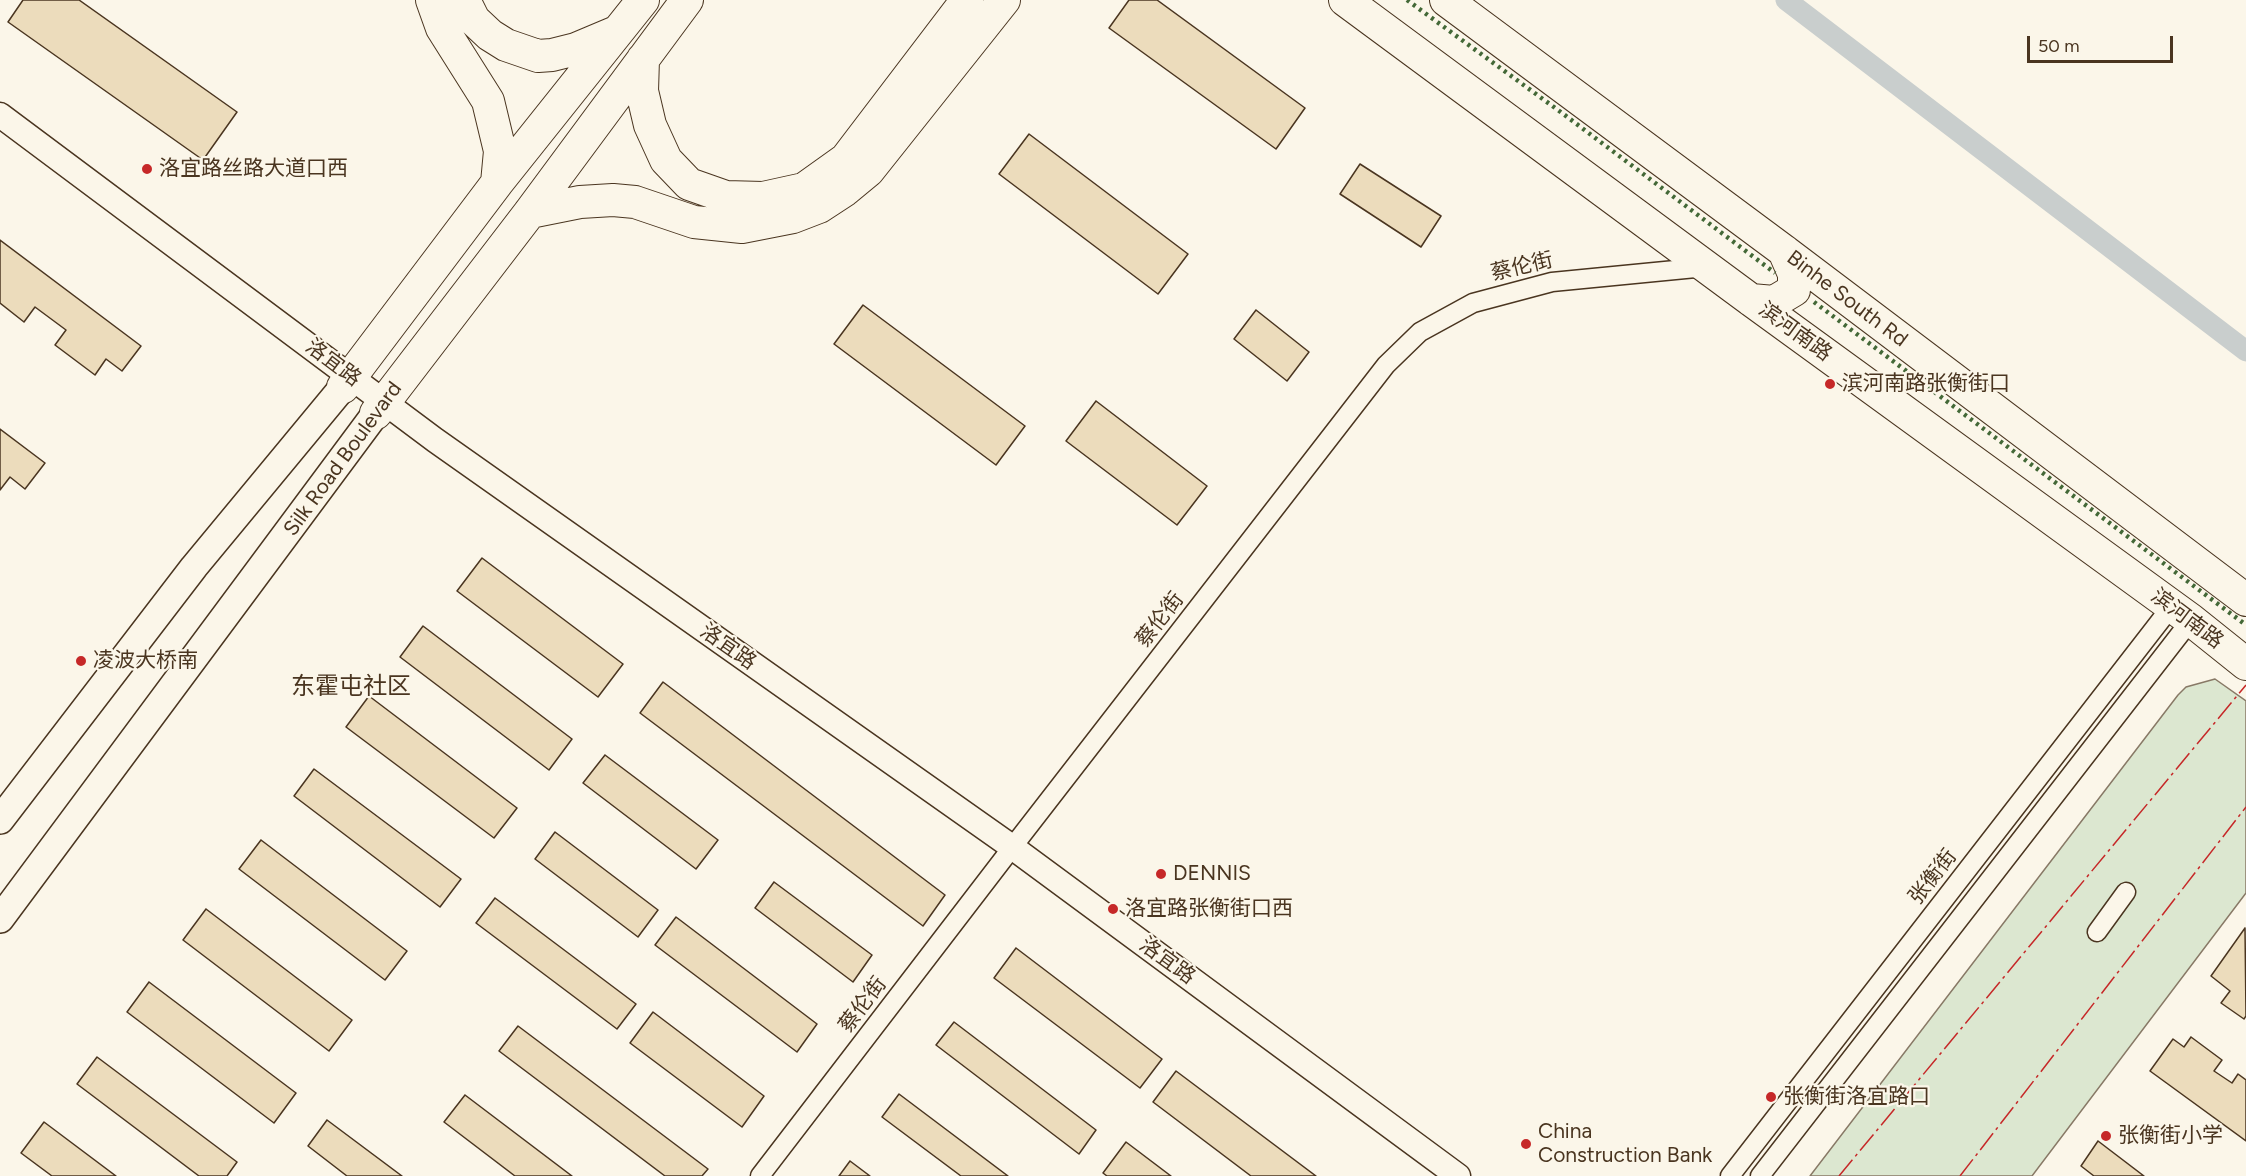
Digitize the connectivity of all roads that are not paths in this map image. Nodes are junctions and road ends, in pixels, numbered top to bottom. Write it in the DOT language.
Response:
graph roads {
  1 [pos="432,0"];
  2 [pos="464,0"];
  3 [pos="643,0"];
  4 [pos="687,0"];
  5 [pos="967,0"];
  6 [pos="1004,0"];
  7 [pos="1345,0"];
  8 [pos="1446,0"];
  9 [pos="618,32"];
  10 [pos="643,59"];
  11 [pos="0,115"];
  12 [pos="0,133"];
  13 [pos="498,183"];
  14 [pos="530,212"];
  15 [pos="1784,251"];
  16 [pos="1706,267"];
  17 [pos="1751,300"];
  18 [pos="347,382"];
  19 [pos="380,407"];
  20 [pos="2246,600"];
  21 [pos="2181,613"];
  22 [pos="2246,664"];
  23 [pos="0,820"];
  24 [pos="1008,852"];
  25 [pos="2126,892"];
  26 [pos="0,919"];
  27 [pos="2097,932"];
  28 [pos="760,1176"];
  29 [pos="1436,1176"];
  30 [pos="1458,1176"];
  31 [pos="1730,1176"];
  32 [pos="1760,1176"];
  1 -- 13 [label="highway"];
  2 -- 9 [label="highway"];
  3 -- 9 [label="highway, Silk Road Boulevard"];
  4 -- 10 [label="highway, Silk Road Boulevard"];
  5 -- 10 [label="highway"];
  6 -- 14 [label="highway"];
  7 -- 16 [label="highway, 滨河南路"];
  8 -- 15 [label="highway, Binhe South Rd"];
  9 -- 13 [label="highway, Silk Road Boulevard"];
  10 -- 14 [label="highway, Silk Road Boulevard"];
  11 -- 18 [label="street, 洛宜路"];
  12 -- 18 [label="street, 洛宜路"];
  13 -- 18 [label="highway, Silk Road Boulevard"];
  14 -- 19 [label="highway, Silk Road Boulevard"];
  15 -- 17 [label="highway"];
  15 -- 20 [label="highway, Binhe South Rd"];
  16 -- 17 [label="highway, 滨河南路"];
  16 -- 24 [label="street, 蔡伦街"];
  17 -- 21 [label="highway, 滨河南路"];
  18 -- 19 [label="street, 洛宜路"];
  18 -- 23 [label="main road, Silk Road Boulevard"];
  19 -- 24 [label="street, 洛宜路"];
  19 -- 26 [label="main road, Silk Road Boulevard"];
  21 -- 22 [label="highway, 滨河南路"];
  21 -- 31 [label="street, 张衡街"];
  21 -- 32 [label="street"];
  24 -- 28 [label="street, 蔡伦街"];
  24 -- 29 [label="street, 洛宜路"];
  24 -- 30 [label="street, 洛宜路"];
  25 -- 27 [label="street"];
}
